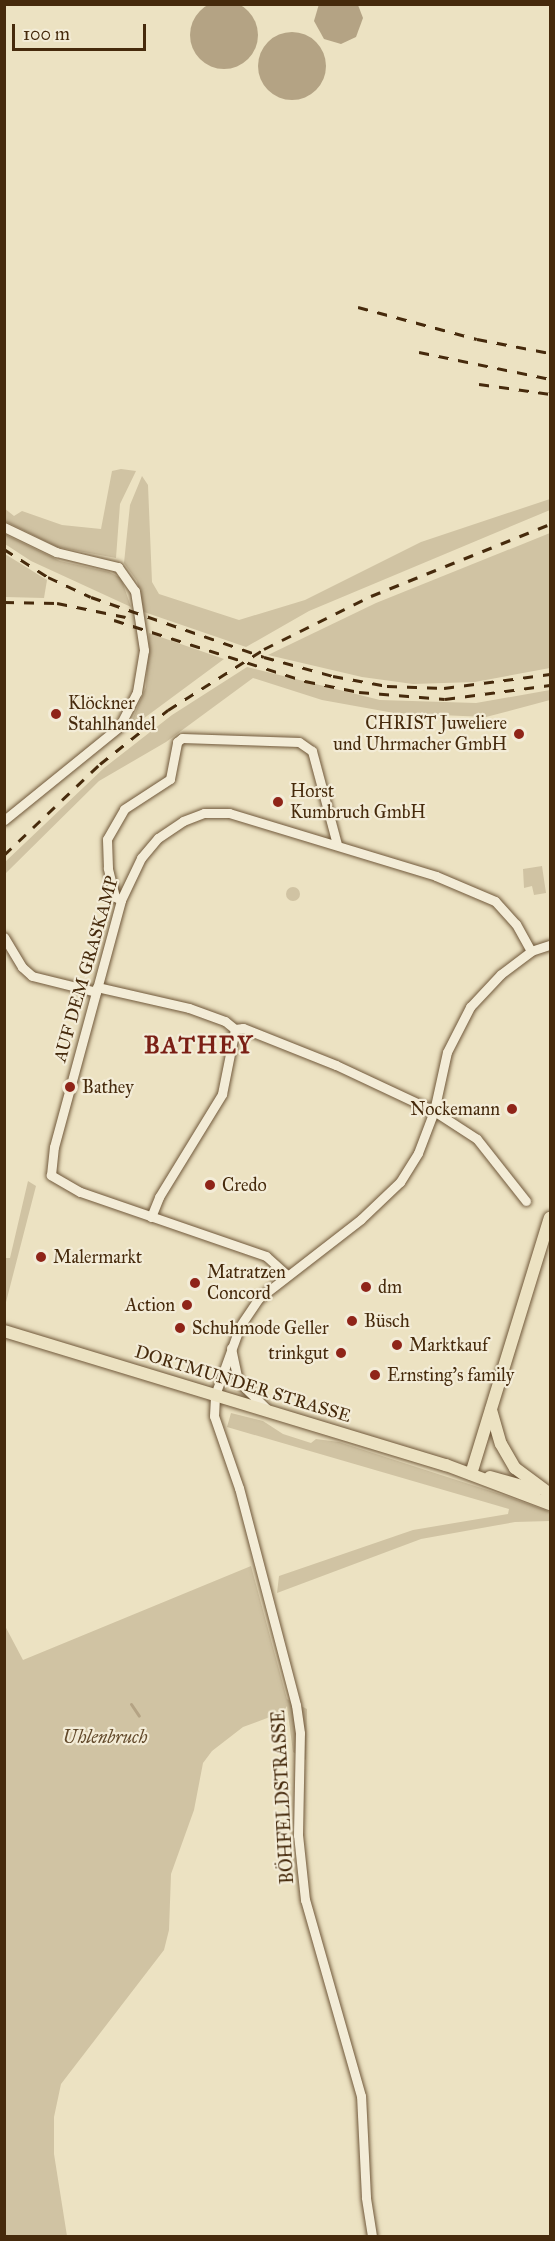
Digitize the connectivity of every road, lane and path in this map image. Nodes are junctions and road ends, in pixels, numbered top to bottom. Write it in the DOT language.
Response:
graph roads {
  1 [pos="4,526"];
  2 [pos="4,820"];
  3 [pos="337,844"];
  4 [pos="121,900"];
  5 [pos="4,937"];
  6 [pos="550,945"];
  7 [pos="531,951"];
  8 [pos="97,990"];
  9 [pos="235,1029"];
  10 [pos="434,1111"];
  11 [pos="526,1201"];
  12 [pos="151,1217"];
  13 [pos="550,1218"];
  14 [pos="546,1244"];
  15 [pos="286,1275"];
  16 [pos="4,1331"];
  17 [pos="231,1346"];
  18 [pos="215,1395"];
  19 [pos="490,1408"];
  20 [pos="269,1410"];
  21 [pos="471,1474"];
  22 [pos="550,1494"];
  23 [pos="550,1504"];
  24 [pos="372,2236"];
  1 -- 2 [label="street"];
  3 -- 4 [label="street, AUF DEM GRASKAMP"];
  3 -- 4 [label="street"];
  3 -- 7 [label="street, AUF DEM GRASKAMP"];
  4 -- 8 [label="street, AUF DEM GRASKAMP"];
  5 -- 8 [label="street"];
  6 -- 7 [label="street"];
  7 -- 10 [label="street"];
  8 -- 9 [label="street"];
  8 -- 12 [label="street, AUF DEM GRASKAMP"];
  9 -- 10 [label="street"];
  9 -- 12 [label="street"];
  10 -- 11 [label="street"];
  10 -- 15 [label="street"];
  12 -- 15 [label="street, AUF DEM GRASKAMP"];
  13 -- 14 [label="main road"];
  14 -- 19 [label="main road"];
  15 -- 17 [label="street"];
  16 -- 18 [label="main road, DORTMUNDER STRASSE"];
  17 -- 18 [label="street"];
  17 -- 20 [label="street"];
  18 -- 20 [label="main road, DORTMUNDER STRASSE"];
  18 -- 24 [label="street, BÖHFELDSTRASSE"];
  19 -- 21 [label="main road"];
  19 -- 22 [label="main road"];
  20 -- 21 [label="main road, DORTMUNDER STRASSE"];
  21 -- 22 [label="main road, DORTMUNDER STRASSE"];
  21 -- 23 [label="main road, DORTMUNDER STRASSE"];
}
